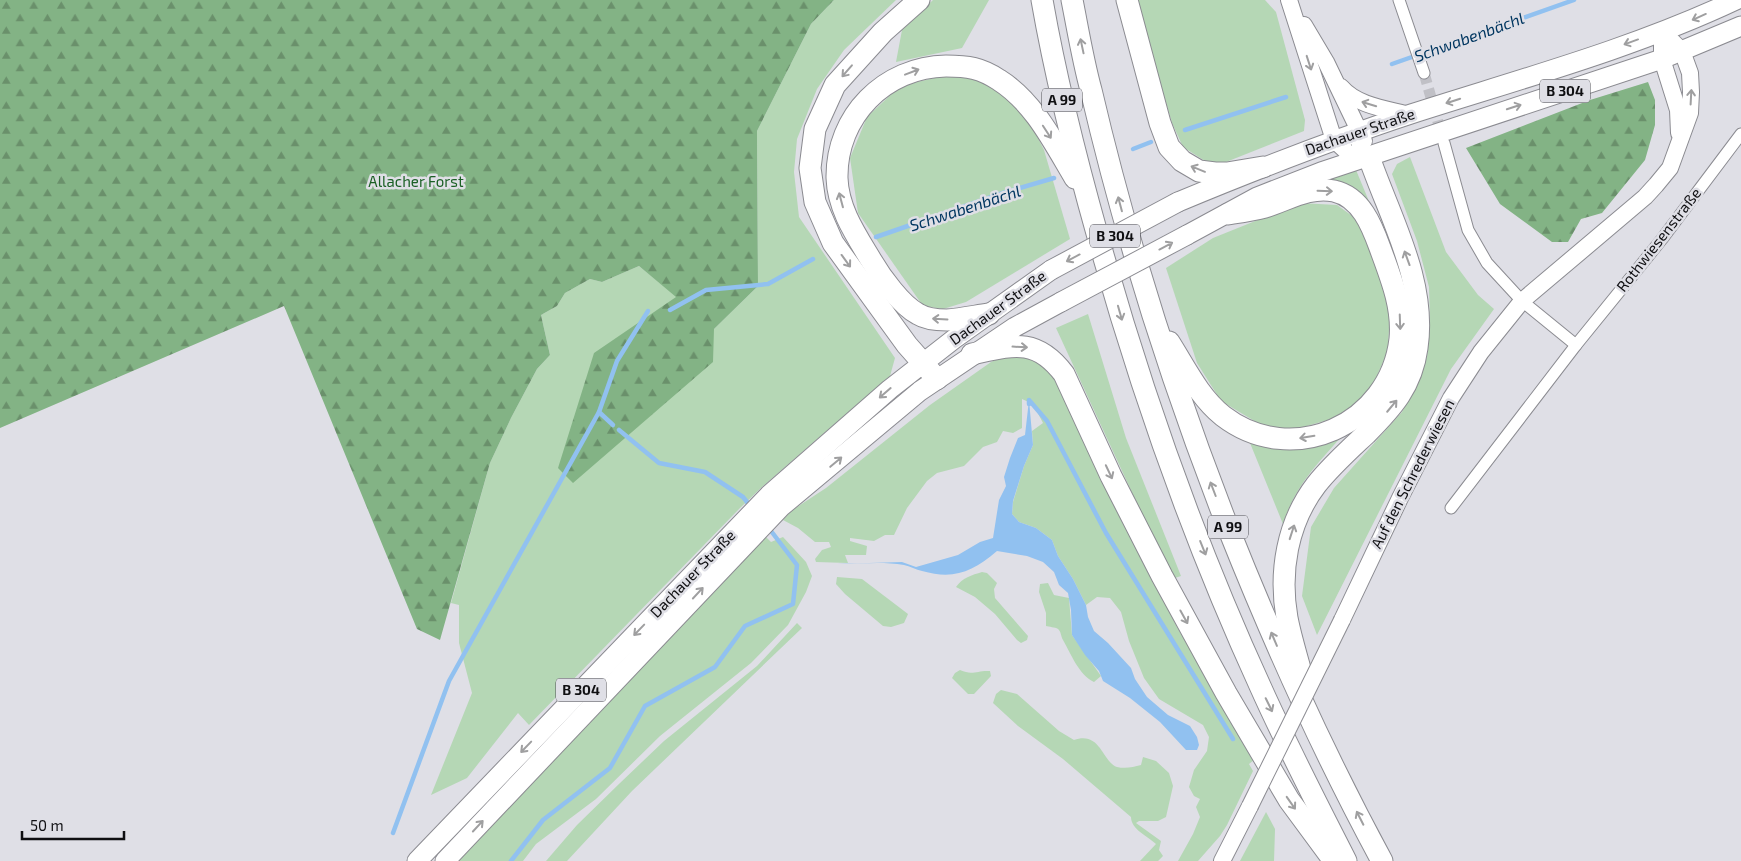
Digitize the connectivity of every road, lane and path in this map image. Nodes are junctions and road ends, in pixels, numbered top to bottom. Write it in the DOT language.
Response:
graph roads {
  1 [pos="919,0"];
  2 [pos="1042,0"];
  3 [pos="1072,0"];
  4 [pos="1126,0"];
  5 [pos="1399,0"];
  6 [pos="1736,0"];
  7 [pos="1741,26"];
  8 [pos="1662,31"];
  9 [pos="1682,51"];
  10 [pos="1662,59"];
  11 [pos="1424,73"];
  12 [pos="1336,81"];
  13 [pos="1410,115"];
  14 [pos="1360,131"];
  15 [pos="1741,134"];
  16 [pos="1334,140"];
  17 [pos="1444,143"];
  18 [pos="1680,143"];
  19 [pos="1364,158"];
  20 [pos="1263,167"];
  21 [pos="1087,198"];
  22 [pos="1228,214"];
  23 [pos="1522,301"];
  24 [pos="988,314"];
  25 [pos="1154,318"];
  26 [pos="1576,345"];
  27 [pos="972,354"];
  28 [pos="923,363"];
  29 [pos="937,379"];
  30 [pos="775,500"];
  31 [pos="1451,508"];
  32 [pos="752,524"];
  33 [pos="1316,732"];
  34 [pos="417,861"];
  35 [pos="445,861"];
  36 [pos="1222,861"];
  37 [pos="1334,861"];
  38 [pos="1346,861"];
  39 [pos="1382,861"];
  1 -- 28 [label="highway, one-way"];
  2 -- 21 [label="highway, A 99"];
  25 -- 3 [label="highway, A 99, one-way"];
  20 -- 4 [label="highway, one-way"];
  5 -- 11 [label="street"];
  6 -- 8 [label="main road, Dachauer Straße / B 304, one-way"];
  7 -- 9 [label="main road, Dachauer Straße / B 304"];
  8 -- 9 [label="street, Auf den Schrederwiesen"];
  8 -- 10 [label="street, Auf den Schrederwiesen"];
  8 -- 13 [label="main road, Dachauer Straße / B 304, one-way"];
  9 -- 10 [label="main road, Dachauer Straße / B 304"];
  18 -- 9 [label="street, Auf den Schrederwiesen, one-way"];
  10 -- 18 [label="street, Auf den Schrederwiesen"];
  19 -- 10 [label="main road, Dachauer Straße / B 304, one-way"];
  13 -- 12 [label="street, one-way"];
  12 -- 14 [label="street"];
  12 -- 16 [label="street, one-way"];
  13 -- 14 [label="main road, Dachauer Straße / B 304"];
  14 -- 16 [label="main road, Dachauer Straße / B 304"];
  14 -- 19 [label="street"];
  15 -- 26 [label="street, Rothwiesenstraße"];
  16 -- 19 [label="street"];
  16 -- 20 [label="main road, Dachauer Straße / B 304"];
  17 -- 23 [label="street"];
  18 -- 23 [label="street, Auf den Schrederwiesen"];
  19 -- 22 [label="main road, Dachauer Straße / B 304"];
  33 -- 19 [label="highway, one-way"];
  20 -- 24 [label="main road, Dachauer Straße / B 304, one-way, bridge"];
  24 -- 21 [label="highway, one-way"];
  21 -- 38 [label="highway, A 99, one-way"];
  22 -- 25 [label="highway, one-way"];
  27 -- 22 [label="main road, Dachauer Straße / B 304, one-way, bridge"];
  23 -- 26 [label="street"];
  23 -- 36 [label="street, Auf den Schrederwiesen, bridge"];
  24 -- 28 [label="main road, Dachauer Straße / B 304"];
  33 -- 25 [label="highway, A 99, one-way"];
  26 -- 31 [label="street, Rothwiesenstraße"];
  27 -- 29 [label="main road, Dachauer Straße / B 304"];
  27 -- 37 [label="highway, one-way"];
  28 -- 29 [label="highway"];
  28 -- 30 [label="main road, Dachauer Straße / B 304, one-way"];
  30 -- 29 [label="main road, Dachauer Straße / B 304, one-way"];
  30 -- 32 [label="main road, Dachauer Straße / B 304"];
  32 -- 34 [label="main road, Dachauer Straße / B 304, one-way"];
  35 -- 32 [label="main road, Dachauer Straße / B 304, one-way"];
  39 -- 33 [label="highway, A 99, one-way"];
}
